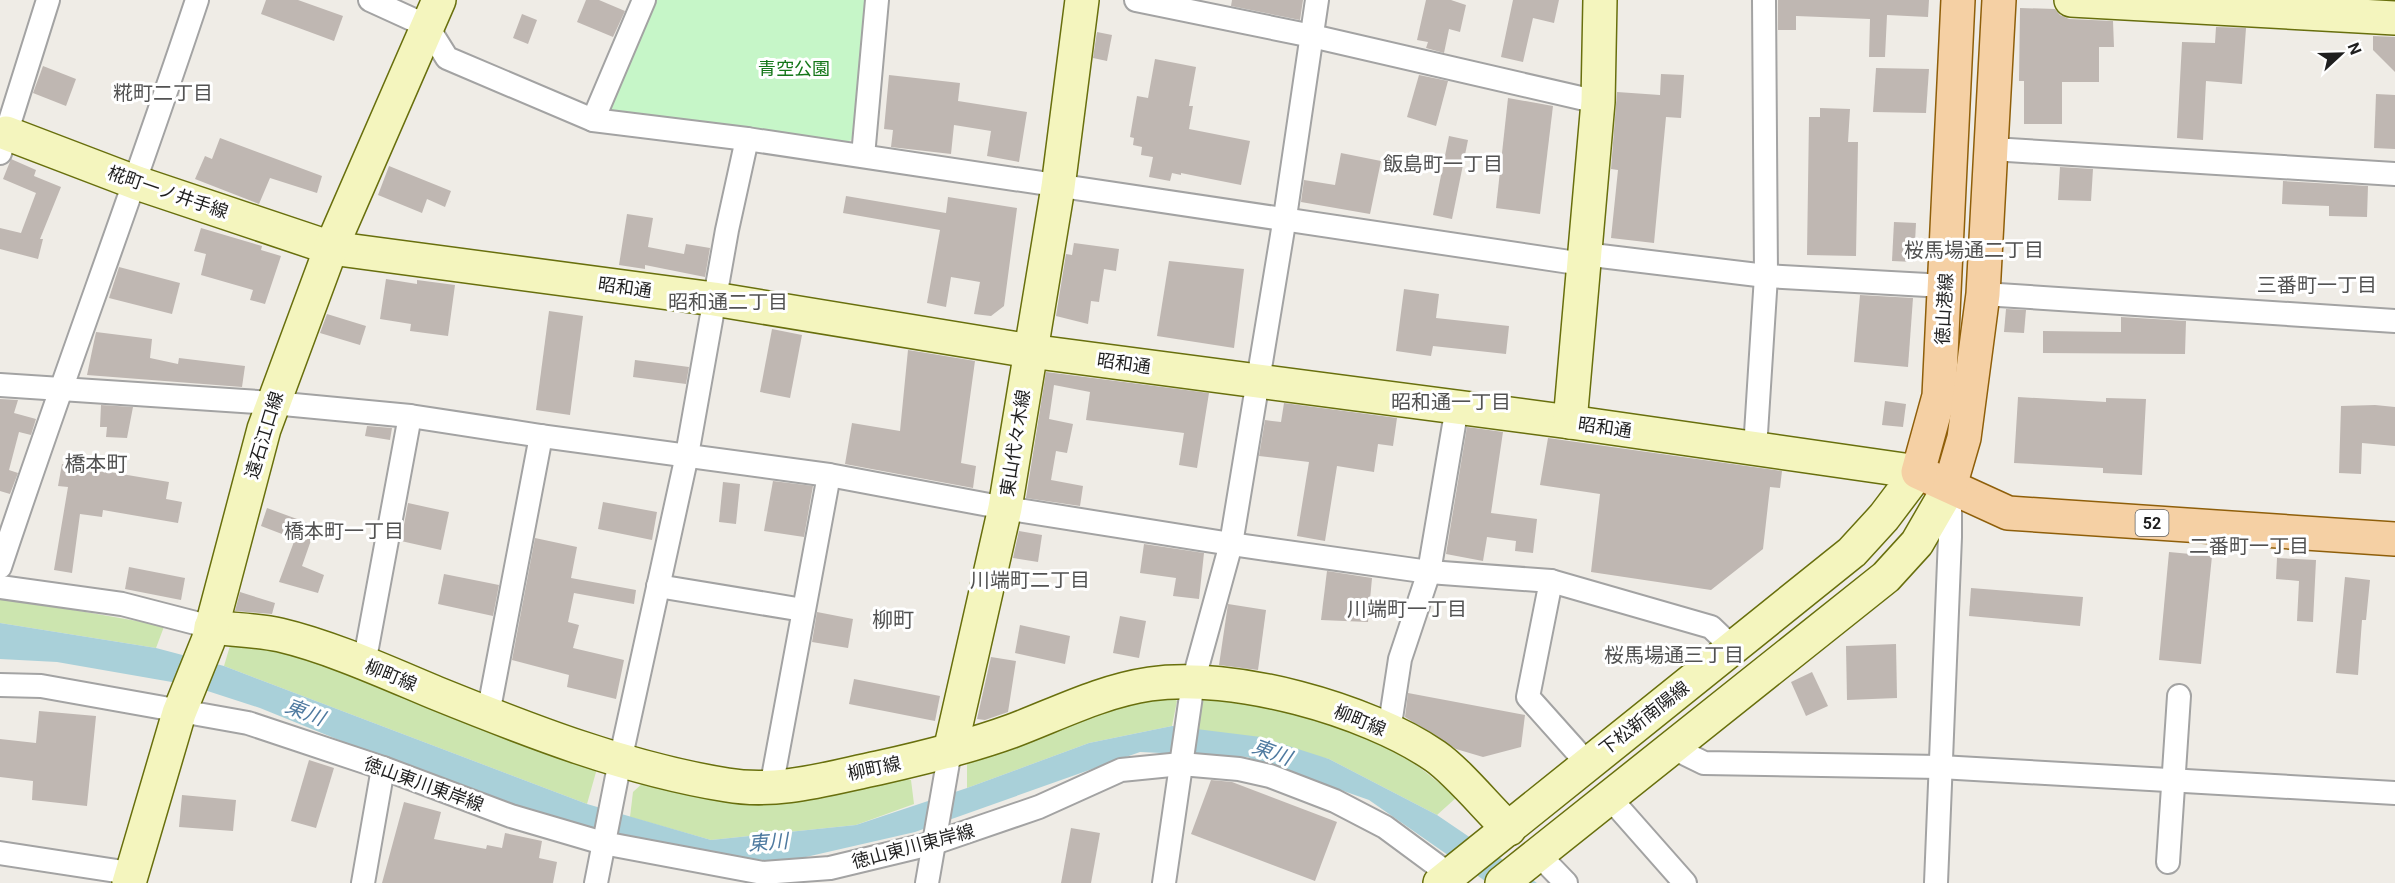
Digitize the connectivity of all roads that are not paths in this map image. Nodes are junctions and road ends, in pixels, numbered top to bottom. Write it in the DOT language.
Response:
graph roads {
  1 [pos="48,0"];
  2 [pos="198,0"];
  3 [pos="370,0"];
  4 [pos="645,0"];
  5 [pos="878,0"];
  6 [pos="1082,0"];
  7 [pos="1136,0"];
  8 [pos="1317,0"];
  9 [pos="1600,0"];
  10 [pos="1764,0"];
  11 [pos="1958,0"];
  12 [pos="1999,0"];
  13 [pos="2071,0"];
  14 [pos="433,13"];
  15 [pos="2395,18"];
  16 [pos="1312,36"];
  17 [pos="1598,102"];
  18 [pos="593,120"];
  19 [pos="747,139"];
  20 [pos="3,143"];
  21 [pos="1992,149"];
  22 [pos="863,156"];
  23 [pos="2395,174"];
  24 [pos="137,183"];
  25 [pos="1058,187"];
  26 [pos="1285,217"];
  27 [pos="331,248"];
  28 [pos="1583,259"];
  29 [pos="1766,276"];
  30 [pos="1945,286"];
  31 [pos="1983,294"];
  32 [pos="714,299"];
  33 [pos="2395,321"];
  34 [pos="1030,351"];
  35 [pos="1257,381"];
  36 [pos="0,385"];
  37 [pos="59,390"];
  38 [pos="273,403"];
  39 [pos="1457,407"];
  40 [pos="410,416"];
  41 [pos="1570,422"];
  42 [pos="541,436"];
  43 [pos="1755,449"];
  44 [pos="687,455"];
  45 [pos="1918,472"];
  46 [pos="829,475"];
  47 [pos="1950,486"];
  48 [pos="1005,508"];
  49 [pos="2395,539"];
  50 [pos="1231,544"];
  51 [pos="0,567"];
  52 [pos="1429,572"];
  53 [pos="1551,581"];
  54 [pos="658,586"];
  55 [pos="0,587"];
  56 [pos="803,610"];
  57 [pos="210,634"];
  58 [pos="1733,648"];
  59 [pos="364,664"];
  60 [pos="1193,682"];
  61 [pos="0,685"];
  62 [pos="2179,696"];
  63 [pos="182,706"];
  64 [pos="488,714"];
  65 [pos="1389,731"];
  66 [pos="1671,747"];
  67 [pos="948,762"];
  68 [pos="1181,764"];
  69 [pos="1587,764"];
  70 [pos="1940,767"];
  71 [pos="383,768"];
  72 [pos="617,771"];
  73 [pos="2173,780"];
  74 [pos="771,788"];
  75 [pos="2395,793"];
  76 [pos="1609,797"];
  77 [pos="1509,829"];
  78 [pos="604,839"];
  79 [pos="934,839"];
  80 [pos="0,853"];
  81 [pos="1538,854"];
  82 [pos="2168,862"];
  83 [pos="702,873"];
  84 [pos="130,878"];
  85 [pos="1445,879"];
  86 [pos="363,883"];
  87 [pos="596,883"];
  88 [pos="927,883"];
  89 [pos="1164,883"];
  90 [pos="1502,883"];
  91 [pos="1566,883"];
  92 [pos="1685,883"];
  93 [pos="1936,883"];
  1 -- 20 [label="street"];
  2 -- 24 [label="street"];
  3 -- 14 [label="street"];
  4 -- 18 [label="street"];
  5 -- 22 [label="street"];
  6 -- 25 [label="street, 東山代々木線"];
  7 -- 16 [label="street"];
  8 -- 16 [label="street"];
  9 -- 17 [label="street"];
  10 -- 29 [label="street"];
  11 -- 30 [label="main road, 徳山港線"];
  12 -- 21 [label="main road, 徳山港線"];
  13 -- 15 [label="street"];
  14 -- 18 [label="street"];
  14 -- 27 [label="street, 遠石江口線"];
  16 -- 17 [label="street"];
  16 -- 26 [label="street"];
  17 -- 28 [label="street"];
  18 -- 19 [label="street"];
  19 -- 22 [label="street"];
  19 -- 32 [label="street"];
  20 -- 24 [label="street, 椛町一ノ井手線"];
  21 -- 23 [label="street"];
  21 -- 31 [label="main road, 徳山港線"];
  22 -- 25 [label="street"];
  24 -- 27 [label="street, 椛町一ノ井手線"];
  24 -- 37 [label="street"];
  25 -- 26 [label="street"];
  25 -- 34 [label="street, 東山代々木線"];
  26 -- 28 [label="street"];
  26 -- 35 [label="street"];
  27 -- 32 [label="street, 昭和通"];
  27 -- 38 [label="street, 遠石江口線"];
  28 -- 29 [label="street"];
  28 -- 41 [label="street"];
  29 -- 30 [label="street"];
  29 -- 43 [label="street"];
  30 -- 45 [label="main road, 徳山港線"];
  31 -- 33 [label="street"];
  31 -- 47 [label="main road, 徳山港線"];
  32 -- 34 [label="street, 昭和通"];
  32 -- 44 [label="street"];
  34 -- 35 [label="street, 昭和通"];
  34 -- 48 [label="street, 東山代々木線"];
  35 -- 39 [label="street, 昭和通"];
  35 -- 50 [label="street"];
  36 -- 37 [label="street"];
  37 -- 38 [label="street"];
  37 -- 51 [label="street"];
  38 -- 40 [label="street"];
  38 -- 57 [label="street, 遠石江口線"];
  39 -- 41 [label="street, 昭和通"];
  39 -- 52 [label="street"];
  40 -- 42 [label="street"];
  40 -- 59 [label="street"];
  41 -- 43 [label="street, 昭和通"];
  42 -- 44 [label="street"];
  42 -- 64 [label="street"];
  43 -- 45 [label="street, 昭和通"];
  44 -- 46 [label="street"];
  44 -- 54 [label="street"];
  45 -- 47 [label="main road, 52"];
  45 -- 58 [label="street, 下松新南陽線"];
  46 -- 48 [label="street"];
  46 -- 56 [label="street"];
  47 -- 49 [label="main road, 52"];
  47 -- 66 [label="street"];
  47 -- 70 [label="street"];
  48 -- 50 [label="street"];
  48 -- 67 [label="street, 東山代々木線"];
  50 -- 52 [label="street"];
  50 -- 60 [label="street"];
  52 -- 53 [label="street"];
  52 -- 65 [label="street"];
  53 -- 58 [label="street"];
  53 -- 69 [label="street"];
  54 -- 56 [label="street"];
  54 -- 72 [label="street"];
  55 -- 57 [label="street"];
  56 -- 74 [label="street"];
  57 -- 59 [label="street, 柳町線"];
  57 -- 63 [label="street, 遠石江口線"];
  58 -- 69 [label="street, 下松新南陽線"];
  59 -- 64 [label="street, 柳町線"];
  60 -- 65 [label="street, 柳町線"];
  60 -- 67 [label="street, 柳町線"];
  60 -- 68 [label="street"];
  61 -- 63 [label="street, 徳山東川東岸線"];
  62 -- 73 [label="street"];
  63 -- 71 [label="street, 徳山東川東岸線"];
  63 -- 84 [label="street, 遠石江口線"];
  64 -- 72 [label="street, 柳町線"];
  65 -- 77 [label="street, 柳町線"];
  66 -- 70 [label="street"];
  66 -- 76 [label="street"];
  67 -- 74 [label="street, 柳町線"];
  67 -- 79 [label="street, 東山代々木線"];
  68 -- 79 [label="street, 徳山東川東岸線"];
  68 -- 85 [label="street, 徳山東川東岸線"];
  68 -- 89 [label="street"];
  69 -- 77 [label="street, 下松新南陽線"];
  70 -- 73 [label="street"];
  70 -- 93 [label="street"];
  71 -- 78 [label="street, 徳山東川東岸線"];
  71 -- 86 [label="street"];
  72 -- 74 [label="street, 柳町線"];
  72 -- 78 [label="street"];
  73 -- 75 [label="street"];
  73 -- 82 [label="street"];
  76 -- 81 [label="street"];
  76 -- 92 [label="street"];
  77 -- 85 [label="street, 下松新南陽線"];
  78 -- 83 [label="street, 徳山東川東岸線"];
  78 -- 87 [label="street"];
  79 -- 83 [label="street, 徳山東川東岸線"];
  79 -- 88 [label="street, 東山代々木線"];
  80 -- 84 [label="street"];
  81 -- 90 [label="street"];
  81 -- 91 [label="street"];
}
